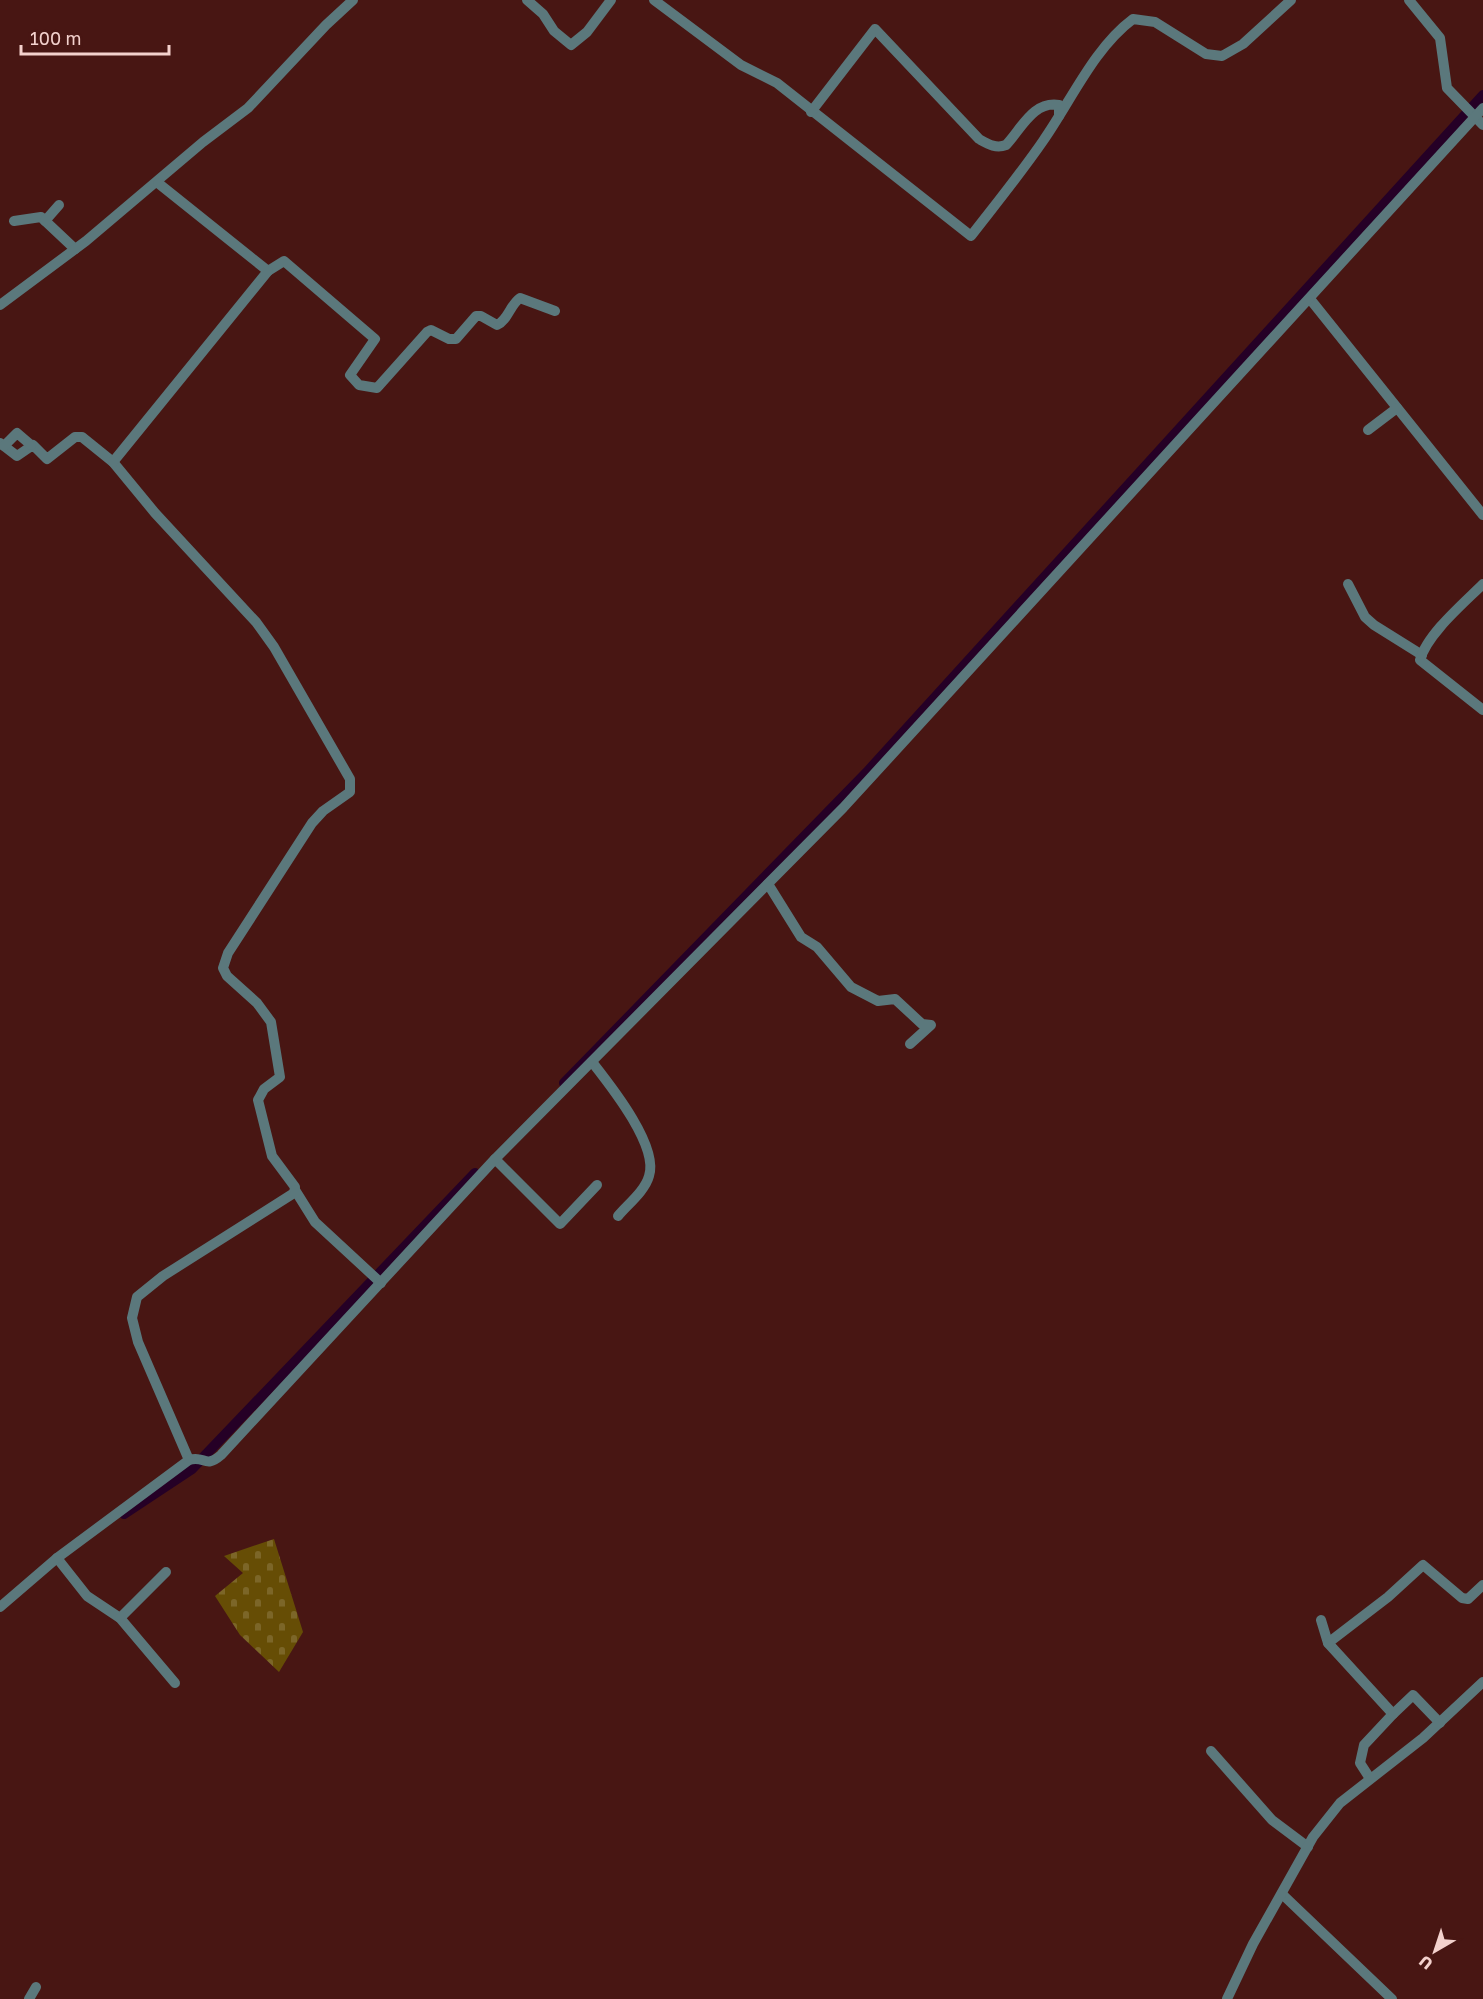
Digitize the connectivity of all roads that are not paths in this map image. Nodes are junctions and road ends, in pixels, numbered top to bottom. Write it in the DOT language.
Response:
graph roads {
  1 [pos="353,0"];
  2 [pos="527,0"];
  3 [pos="611,0"];
  4 [pos="654,0"];
  5 [pos="1292,0"];
  6 [pos="1409,0"];
  7 [pos="1483,108"];
  8 [pos="811,112"];
  9 [pos="1059,117"];
  10 [pos="1477,119"];
  11 [pos="158,183"];
  12 [pos="59,205"];
  13 [pos="14,221"];
  14 [pos="45,221"];
  15 [pos="75,249"];
  16 [pos="268,272"];
  17 [pos="1310,299"];
  18 [pos="0,305"];
  19 [pos="555,311"];
  20 [pos="1397,408"];
  21 [pos="1368,430"];
  22 [pos="2,444"];
  23 [pos="31,446"];
  24 [pos="113,462"];
  25 [pos="1483,515"];
  26 [pos="1348,584"];
  27 [pos="1483,584"];
  28 [pos="1422,655"];
  29 [pos="1483,710"];
  30 [pos="768,884"];
  31 [pos="910,1044"];
  32 [pos="592,1062"];
  33 [pos="495,1159"];
  34 [pos="597,1185"];
  35 [pos="295,1190"];
  36 [pos="618,1216"];
  37 [pos="376,1279"];
  38 [pos="198,1460"];
  39 [pos="59,1561"];
  40 [pos="166,1572"];
  41 [pos="1483,1585"];
  42 [pos="0,1607"];
  43 [pos="120,1618"];
  44 [pos="1321,1620"];
  45 [pos="1328,1643"];
  46 [pos="1483,1682"];
  47 [pos="175,1683"];
  48 [pos="1394,1714"];
  49 [pos="1440,1723"];
  50 [pos="1211,1751"];
  51 [pos="1369,1777"];
  52 [pos="1308,1847"];
  53 [pos="1282,1894"];
  54 [pos="36,1987"];
  55 [pos="29,1999"];
  56 [pos="1227,1999"];
  57 [pos="1392,1999"];
  1 -- 11 [label="street"];
  2 -- 3 [label="street"];
  4 -- 8 [label="street"];
  5 -- 9 [label="street"];
  6 -- 10 [label="street"];
  7 -- 10 [label="street"];
  8 -- 9 [label="street"];
  8 -- 9 [label="street"];
  10 -- 17 [label="street"];
  11 -- 15 [label="street"];
  11 -- 16 [label="street"];
  12 -- 14 [label="street"];
  13 -- 14 [label="street"];
  14 -- 15 [label="street"];
  15 -- 18 [label="street"];
  16 -- 19 [label="street"];
  16 -- 24 [label="street"];
  17 -- 20 [label="street"];
  17 -- 30 [label="street"];
  20 -- 21 [label="street"];
  20 -- 25 [label="street"];
  22 -- 23 [label="street"];
  22 -- 23 [label="street"];
  23 -- 24 [label="street"];
  24 -- 35 [label="street"];
  26 -- 28 [label="street"];
  27 -- 28 [label="street"];
  28 -- 29 [label="street"];
  30 -- 31 [label="street"];
  30 -- 32 [label="street"];
  32 -- 33 [label="street"];
  32 -- 36 [label="street"];
  33 -- 34 [label="street"];
  33 -- 37 [label="street"];
  35 -- 37 [label="street"];
  35 -- 38 [label="street"];
  37 -- 38 [label="street"];
  38 -- 39 [label="street"];
  39 -- 42 [label="street"];
  39 -- 43 [label="street"];
  40 -- 43 [label="street"];
  41 -- 45 [label="street"];
  43 -- 47 [label="street"];
  44 -- 45 [label="street"];
  45 -- 48 [label="street"];
  46 -- 49 [label="street"];
  48 -- 49 [label="street"];
  48 -- 51 [label="street"];
  49 -- 51 [label="street"];
  50 -- 52 [label="street"];
  51 -- 52 [label="street"];
  52 -- 53 [label="street"];
  53 -- 56 [label="street"];
  53 -- 57 [label="street"];
  54 -- 55 [label="street"];
}
